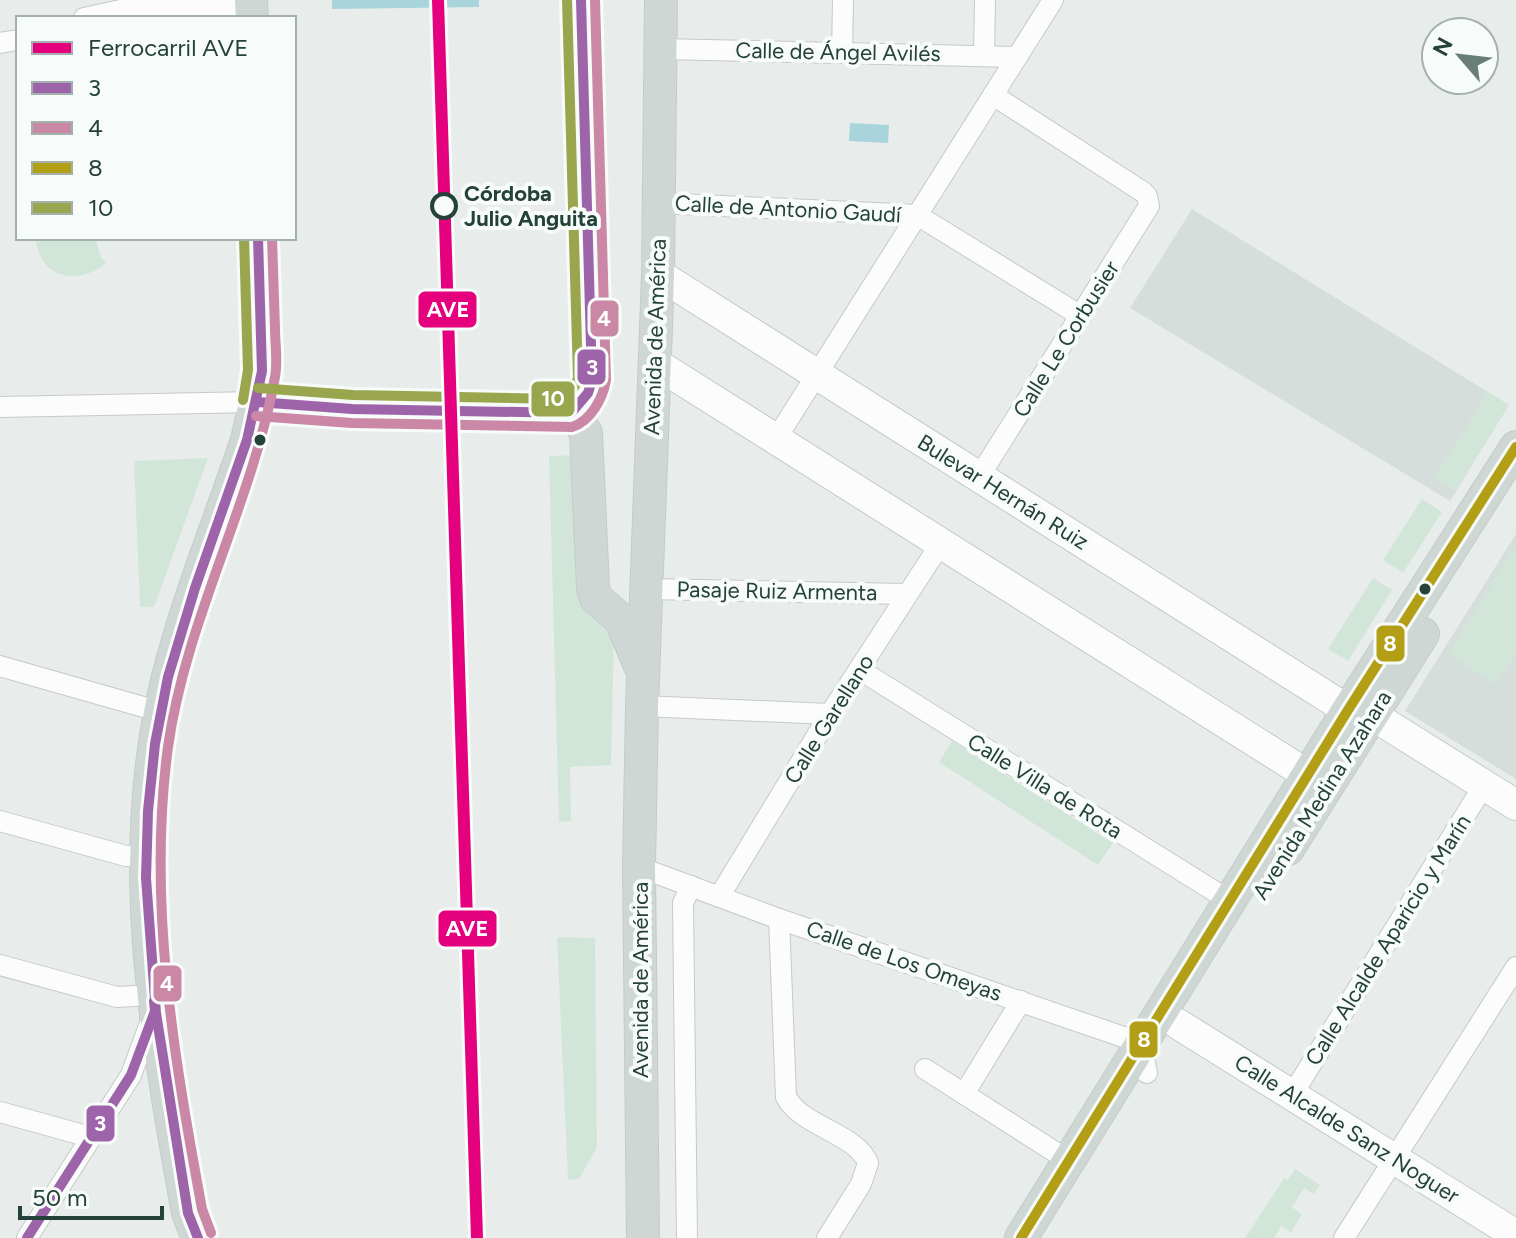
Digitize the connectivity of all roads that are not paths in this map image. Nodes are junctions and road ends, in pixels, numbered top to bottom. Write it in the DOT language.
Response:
graph roads {
  1 [pos="661,0"];
  2 [pos="843,0"];
  3 [pos="985,0"];
  4 [pos="1053,0"];
  5 [pos="129,4"];
  6 [pos="251,8"];
  7 [pos="90,16"];
  8 [pos="660,49"];
  9 [pos="842,53"];
  10 [pos="984,55"];
  11 [pos="1017,57"];
  12 [pos="993,95"];
  13 [pos="658,203"];
  14 [pos="917,215"];
  15 [pos="258,240"];
  16 [pos="658,274"];
  17 [pos="1081,316"];
  18 [pos="655,363"];
  19 [pos="816,375"];
  20 [pos="257,402"];
  21 [pos="0,407"];
  22 [pos="776,439"];
  23 [pos="1516,447"];
  24 [pos="979,477"];
  25 [pos="1516,484"];
  26 [pos="941,543"];
  27 [pos="648,589"];
  28 [pos="907,594"];
  29 [pos="0,666"];
  30 [pos="860,670"];
  31 [pos="643,674"];
  32 [pos="642,706"];
  33 [pos="161,712"];
  34 [pos="1360,712"];
  35 [pos="830,714"];
  36 [pos="1318,782"];
  37 [pos="1484,785"];
  38 [pos="1516,805"];
  39 [pos="0,821"];
  40 [pos="145,855"];
  41 [pos="639,867"];
  42 [pos="691,886"];
  43 [pos="719,897"];
  44 [pos="1230,901"];
  45 [pos="779,919"];
  46 [pos="0,965"];
  47 [pos="1516,967"];
  48 [pos="1021,1001"];
  49 [pos="154,1003"];
  50 [pos="1169,1018"];
  51 [pos="1144,1058"];
  52 [pos="925,1069"];
  53 [pos="964,1094"];
  54 [pos="1292,1095"];
  55 [pos="0,1112"];
  56 [pos="90,1137"];
  57 [pos="1393,1158"];
  58 [pos="1069,1161"];
  59 [pos="191,1230"];
  60 [pos="1516,1235"];
  61 [pos="27,1238"];
  62 [pos="643,1238"];
  63 [pos="687,1238"];
  64 [pos="827,1238"];
  65 [pos="1021,1238"];
  66 [pos="1045,1238"];
  67 [pos="1344,1238"];
  1 -- 8 [label="main road, Avenida de América"];
  2 -- 9 [label="street"];
  3 -- 10 [label="street"];
  4 -- 11 [label="street"];
  5 -- 6 [label="street"];
  5 -- 7 [label="street"];
  8 -- 9 [label="street, Calle de Ángel Avilés"];
  8 -- 13 [label="main road, Avenida de América"];
  9 -- 10 [label="street, Calle de Ángel Avilés"];
  10 -- 11 [label="street, Calle de Ángel Avilés"];
  10 -- 12 [label="street"];
  11 -- 12 [label="street"];
  12 -- 14 [label="street"];
  12 -- 17 [label="street, Calle Le Corbusier"];
  13 -- 14 [label="street, Calle de Antonio Gaudí"];
  13 -- 16 [label="main road, Avenida de América"];
  14 -- 17 [label="street, Calle de Antonio Gaudí"];
  14 -- 19 [label="street"];
  15 -- 20 [label="main road"];
  16 -- 18 [label="main road, Avenida de América"];
  16 -- 19 [label="street, Bulevar Hernán Ruiz"];
  17 -- 24 [label="street, Calle Le Corbusier"];
  18 -- 22 [label="street"];
  18 -- 27 [label="main road, Avenida de América"];
  19 -- 22 [label="street"];
  19 -- 24 [label="street, Bulevar Hernán Ruiz"];
  20 -- 21 [label="street"];
  20 -- 31 [label="main road, Avenida de América"];
  20 -- 33 [label="main road"];
  22 -- 26 [label="street"];
  23 -- 34 [label="main road, Avenida Medina Azahara"];
  24 -- 34 [label="street, Bulevar Hernán Ruiz"];
  25 -- 34 [label="main road, Avenida Medina Azahara"];
  26 -- 28 [label="street, Calle Garellano"];
  26 -- 36 [label="street"];
  27 -- 28 [label="street, Pasaje Ruiz Armenta"];
  27 -- 31 [label="main road, Avenida de América"];
  28 -- 30 [label="street, Calle Garellano"];
  29 -- 33 [label="street"];
  30 -- 35 [label="street, Calle Garellano"];
  30 -- 44 [label="street, Calle Villa de Rota"];
  31 -- 32 [label="main road, Avenida de América"];
  32 -- 35 [label="street"];
  32 -- 41 [label="main road, Avenida de América"];
  33 -- 40 [label="main road"];
  34 -- 36 [label="main road, Avenida Medina Azahara"];
  34 -- 37 [label="street, Bulevar Hernán Ruiz"];
  35 -- 43 [label="street, Calle Garellano"];
  36 -- 44 [label="main road, Avenida Medina Azahara"];
  36 -- 50 [label="main road, Avenida Medina Azahara"];
  37 -- 38 [label="street, Bulevar Hernán Ruiz"];
  37 -- 54 [label="street, Calle Alcalde Aparicio y Marín"];
  39 -- 40 [label="street"];
  40 -- 49 [label="main road"];
  41 -- 42 [label="street, Calle de Los Omeyas"];
  41 -- 62 [label="main road, Avenida de América"];
  42 -- 43 [label="street, Calle de Los Omeyas"];
  42 -- 63 [label="street, Avenida de América"];
  43 -- 45 [label="street, Calle de Los Omeyas"];
  44 -- 50 [label="main road, Avenida Medina Azahara"];
  45 -- 48 [label="street, Calle de Los Omeyas"];
  45 -- 64 [label="street"];
  46 -- 49 [label="street"];
  47 -- 57 [label="street"];
  48 -- 51 [label="street, Calle de Los Omeyas"];
  48 -- 53 [label="street"];
  49 -- 56 [label="street"];
  49 -- 59 [label="main road"];
  50 -- 51 [label="main road, Avenida Medina Azahara"];
  50 -- 54 [label="street, Calle Alcalde Sanz Noguer"];
  51 -- 58 [label="main road, Avenida Medina Azahara"];
  51 -- 66 [label="main road, Avenida Medina Azahara"];
  52 -- 53 [label="street"];
  53 -- 58 [label="street"];
  54 -- 57 [label="street, Calle Alcalde Sanz Noguer"];
  55 -- 56 [label="street"];
  56 -- 61 [label="street"];
  57 -- 60 [label="street, Calle Alcalde Sanz Noguer"];
  57 -- 67 [label="street"];
  58 -- 65 [label="main road, Avenida Medina Azahara"];
}
